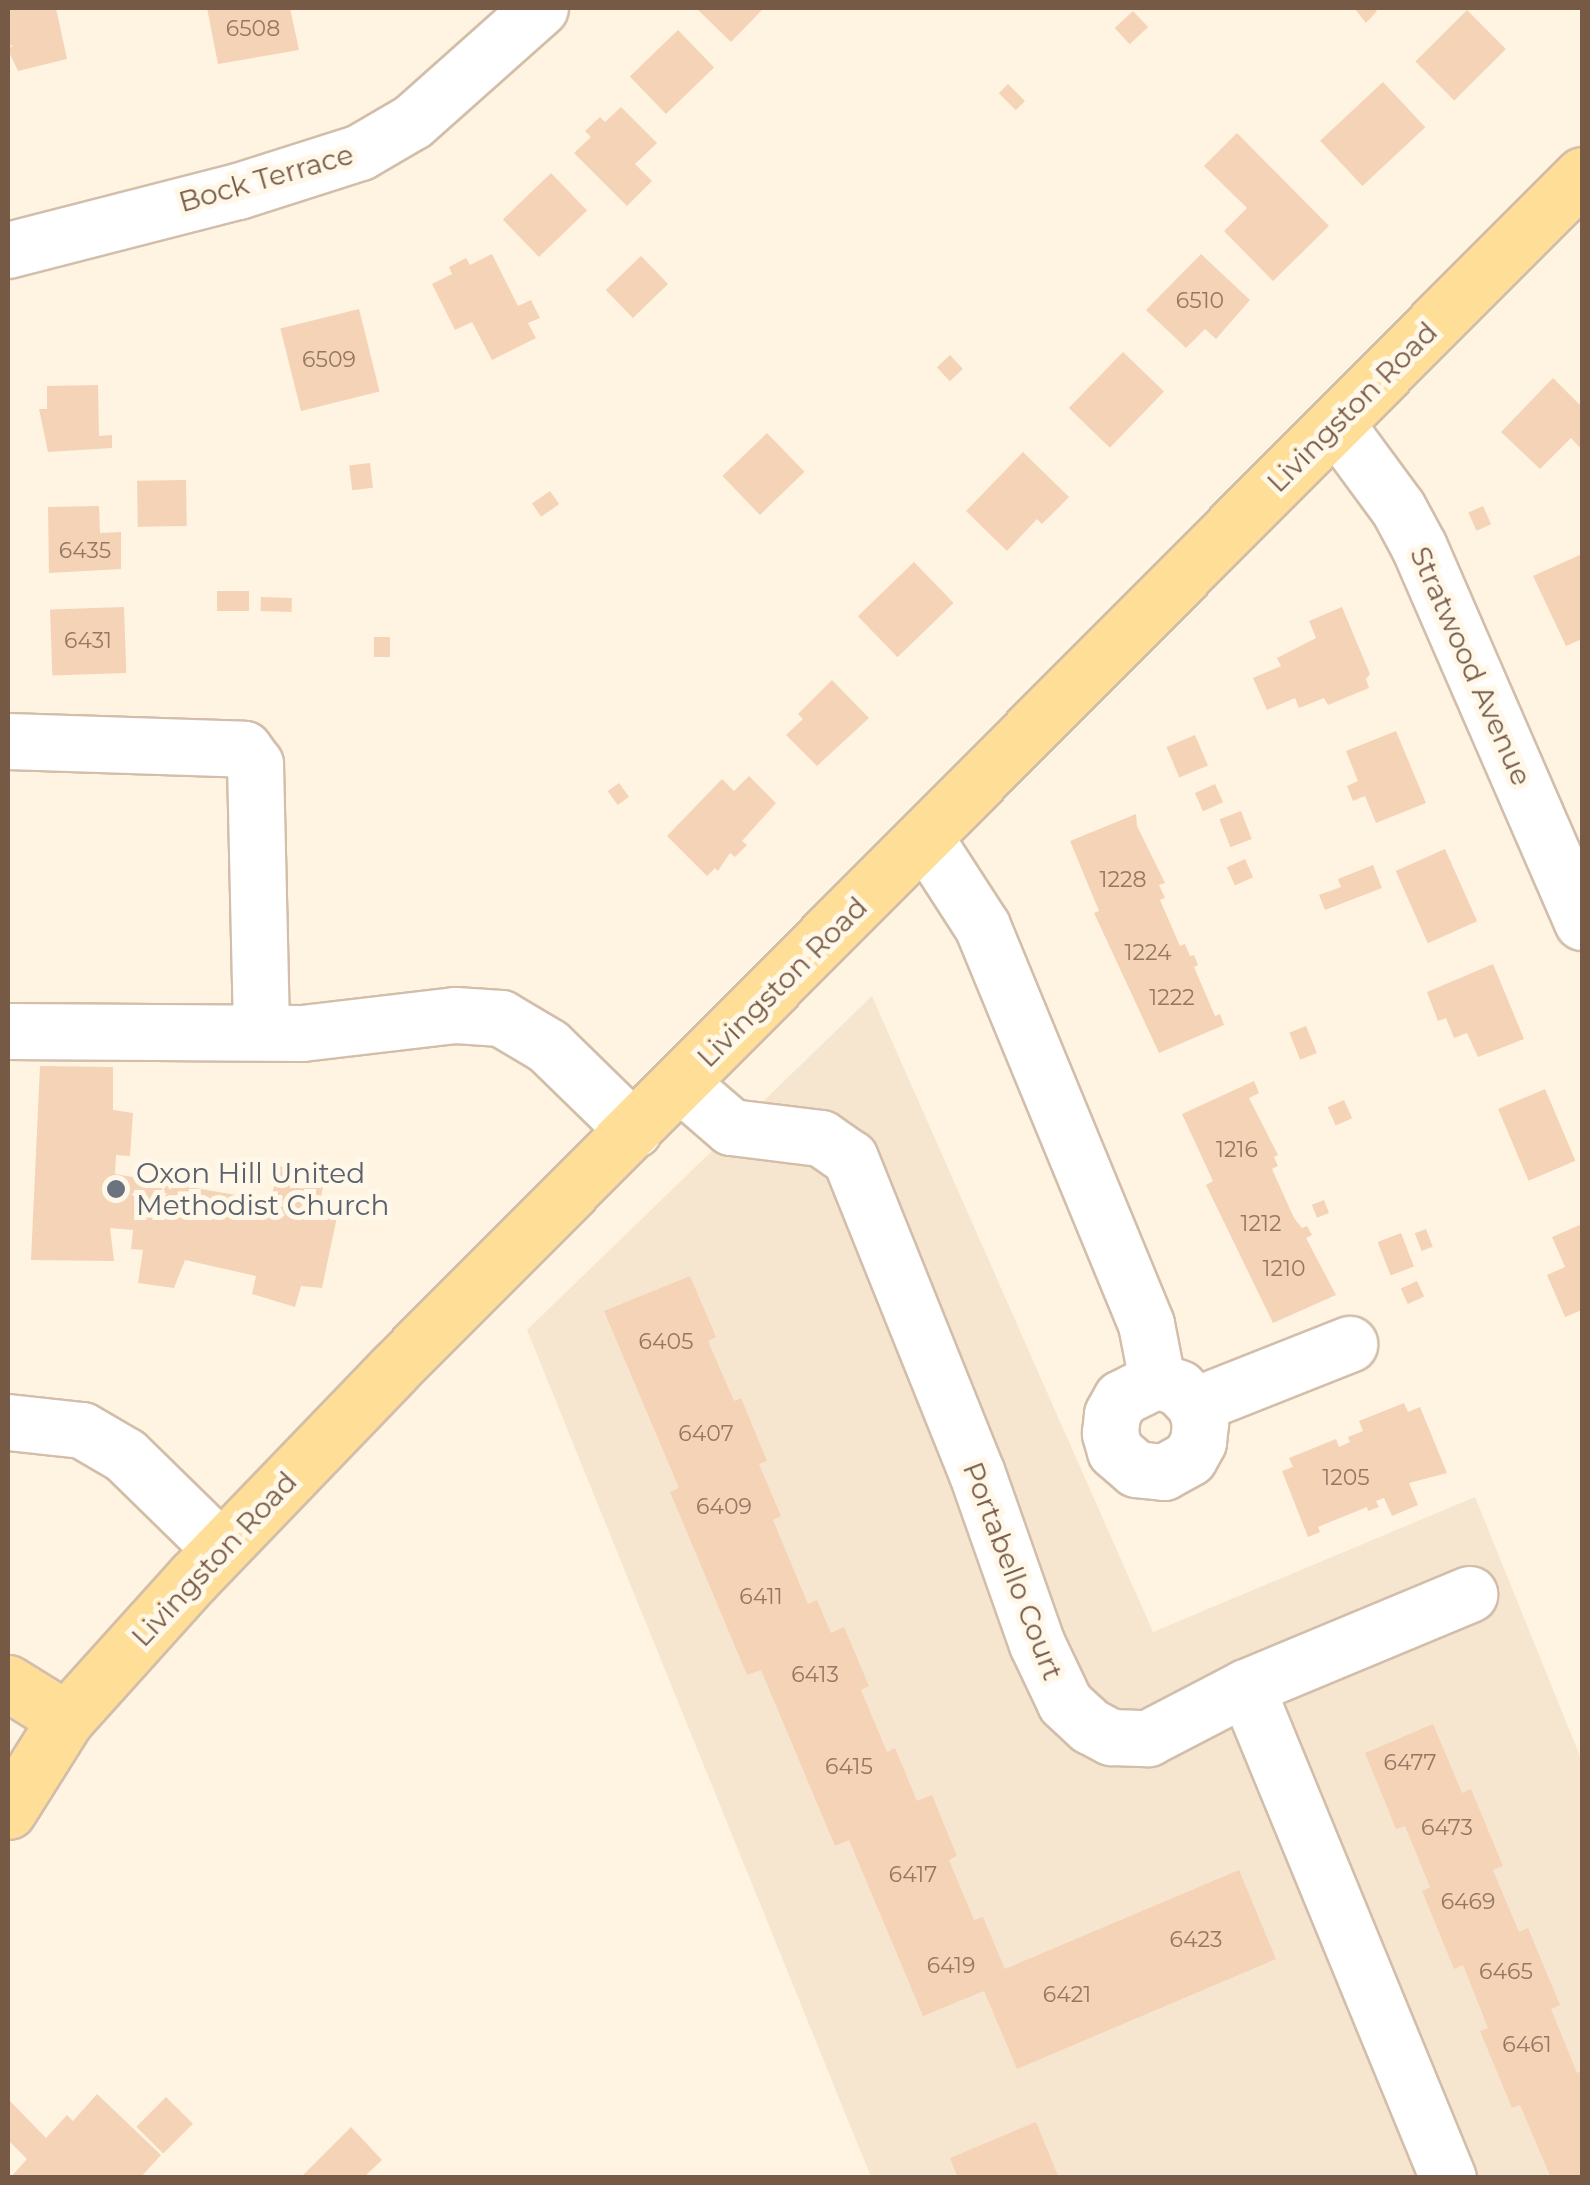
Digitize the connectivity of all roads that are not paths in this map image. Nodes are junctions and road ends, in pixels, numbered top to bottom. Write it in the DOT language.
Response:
graph roads {
  1 [pos="540,8"];
  2 [pos="1582,174"];
  3 [pos="8,250"];
  4 [pos="1336,424"];
  5 [pos="8,740"];
  6 [pos="925,838"];
  7 [pos="1582,919"];
  8 [pos="8,1031"];
  9 [pos="261,1032"];
  10 [pos="680,1084"];
  11 [pos="634,1130"];
  12 [pos="1348,1344"];
  13 [pos="8,1422"];
  14 [pos="221,1549"];
  15 [pos="1470,1594"];
  16 [pos="8,1684"];
  17 [pos="1246,1687"];
  18 [pos="66,1718"];
  19 [pos="8,1812"];
  20 [pos="1448,2178"];
  1 -- 3 [label="street, Bock Terrace"];
  2 -- 4 [label="main road, Livingston Road"];
  4 -- 6 [label="main road, Livingston Road"];
  4 -- 7 [label="street, Stratwood Avenue"];
  5 -- 9 [label="street"];
  6 -- 10 [label="main road, Livingston Road"];
  6 -- 12 [label="street"];
  8 -- 9 [label="street"];
  9 -- 11 [label="street"];
  10 -- 11 [label="main road, Livingston Road"];
  10 -- 17 [label="street, Portabello Court"];
  11 -- 14 [label="main road, Livingston Road"];
  13 -- 14 [label="street"];
  14 -- 18 [label="main road, Livingston Road"];
  15 -- 17 [label="street, Portabello Court"];
  16 -- 18 [label="main road"];
  17 -- 20 [label="street"];
  18 -- 19 [label="main road, Livingston Road"];
}
